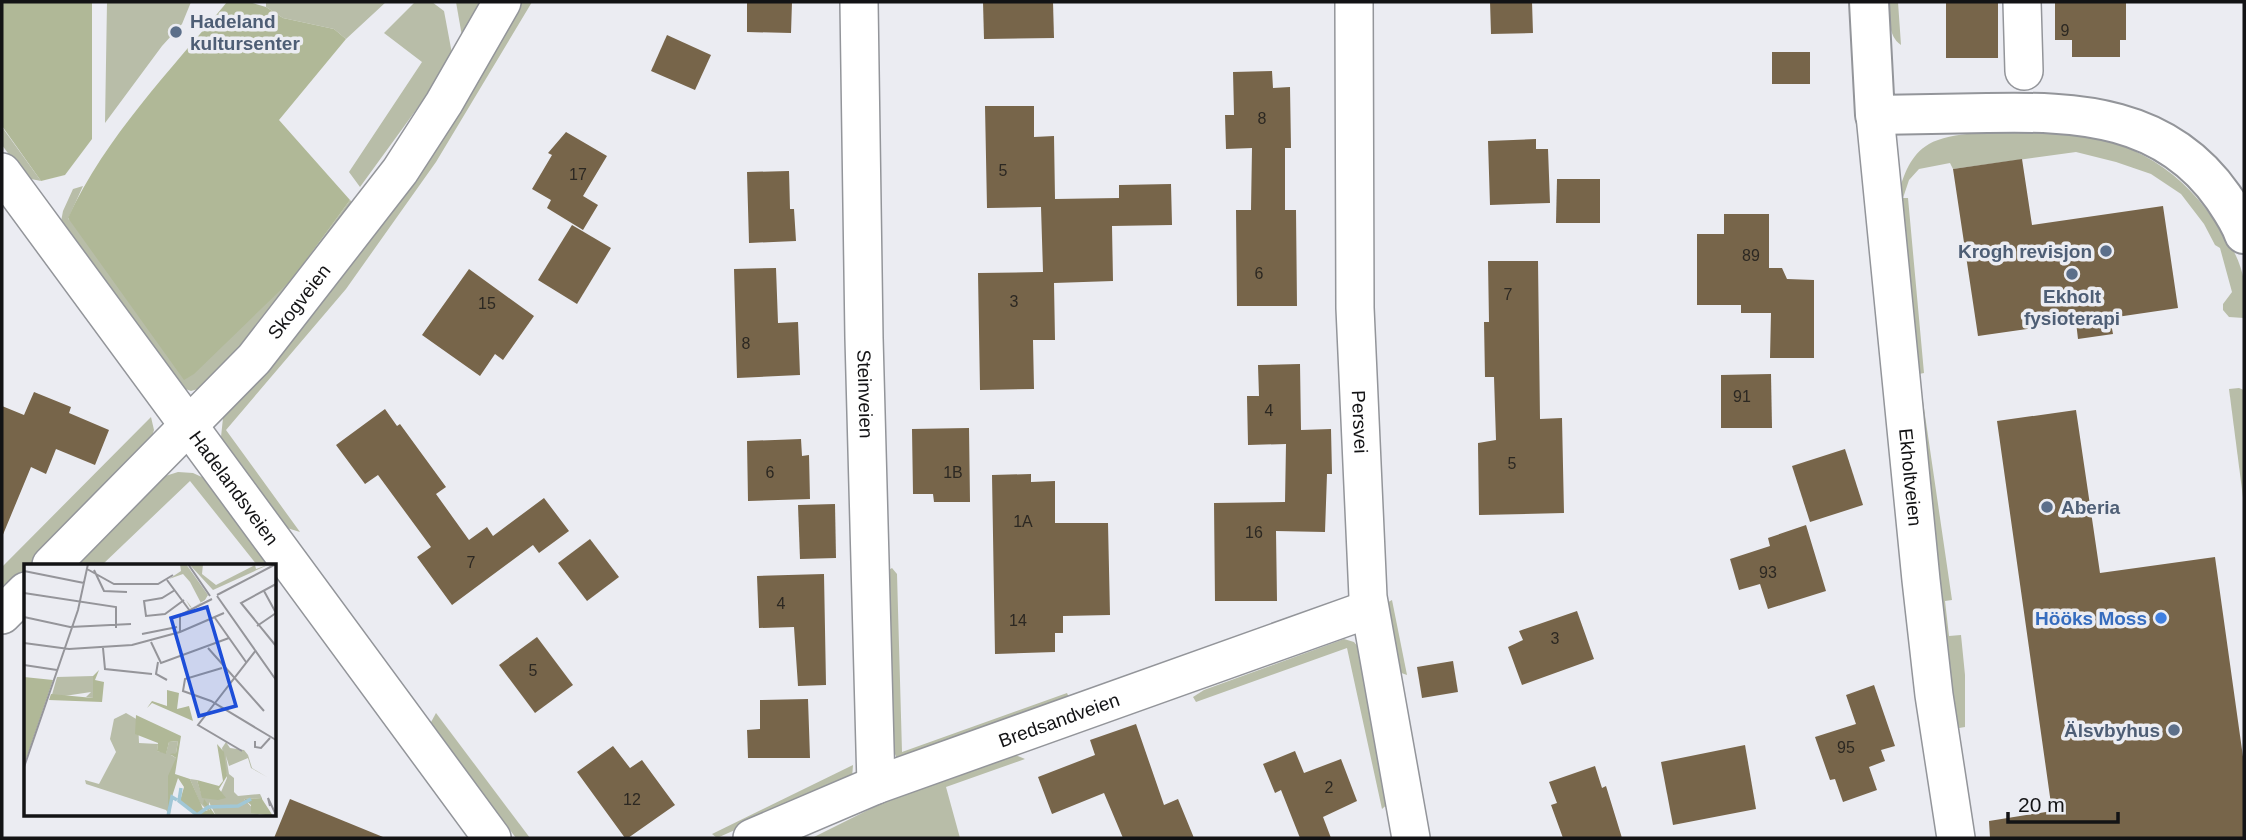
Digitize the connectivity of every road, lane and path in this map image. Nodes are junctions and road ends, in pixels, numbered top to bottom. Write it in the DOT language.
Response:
graph roads {
  1 [pos="502,2"];
  2 [pos="859,2"];
  3 [pos="1354,2"];
  4 [pos="1869,2"];
  5 [pos="2022,2"];
  6 [pos="2024,71"];
  7 [pos="1875,115"];
  8 [pos="2,172"];
  9 [pos="2244,234"];
  10 [pos="188,428"];
  11 [pos="52,564"];
  12 [pos="24,593"];
  13 [pos="1369,609"];
  14 [pos="2,615"];
  15 [pos="876,785"];
  16 [pos="492,838"];
  17 [pos="752,838"];
  18 [pos="1412,838"];
  19 [pos="1956,838"];
  1 -- 10 [label="street, Skogveien"];
  2 -- 15 [label="street, Steinveien"];
  3 -- 13 [label="street, Persvei"];
  4 -- 7 [label="street, Ekholtveien"];
  5 -- 6 [label="street"];
  7 -- 9 [label="street"];
  7 -- 19 [label="street, Ekholtveien"];
  8 -- 10 [label="street, Hadelandsveien"];
  10 -- 11 [label="street, Skogveien"];
  10 -- 16 [label="street, Hadelandsveien"];
  12 -- 14 [label="street"];
  13 -- 15 [label="street, Bredsandveien"];
  13 -- 18 [label="street, Persvei"];
  15 -- 17 [label="street, Bredsandveien"];
}
